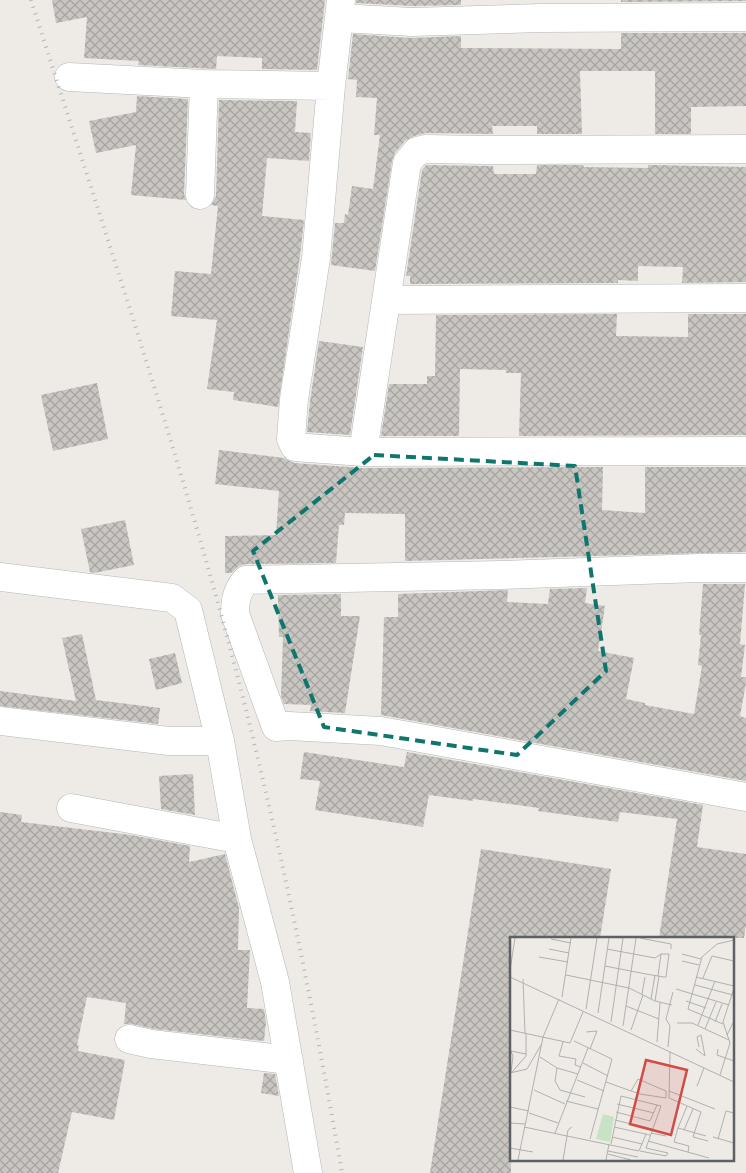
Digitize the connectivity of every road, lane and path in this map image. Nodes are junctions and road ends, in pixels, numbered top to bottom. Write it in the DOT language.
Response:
graph roads {
  1 [pos="340,9"];
  2 [pos="746,17"];
  3 [pos="69,77"];
  4 [pos="204,84"];
  5 [pos="331,86"];
  6 [pos="746,148"];
  7 [pos="200,195"];
  8 [pos="746,298"];
  9 [pos="386,300"];
  10 [pos="746,451"];
  11 [pos="364,452"];
  12 [pos="746,568"];
  13 [pos="0,577"];
  14 [pos="0,721"];
  15 [pos="209,742"];
  16 [pos="746,797"];
  17 [pos="71,808"];
  18 [pos="237,839"];
  19 [pos="130,1039"];
  20 [pos="289,1060"];
  21 [pos="308,1173"];
  1 -- 2 [label="street"];
  1 -- 5 [label="street"];
  3 -- 4 [label="street"];
  4 -- 5 [label="street"];
  4 -- 7 [label="street"];
  5 -- 11 [label="street"];
  6 -- 9 [label="street"];
  8 -- 9 [label="street"];
  9 -- 11 [label="street"];
  10 -- 11 [label="street"];
  12 -- 16 [label="street"];
  13 -- 15 [label="street"];
  14 -- 15 [label="street"];
  15 -- 18 [label="street"];
  17 -- 18 [label="street"];
  18 -- 20 [label="street"];
  19 -- 20 [label="street"];
  20 -- 21 [label="street"];
}
